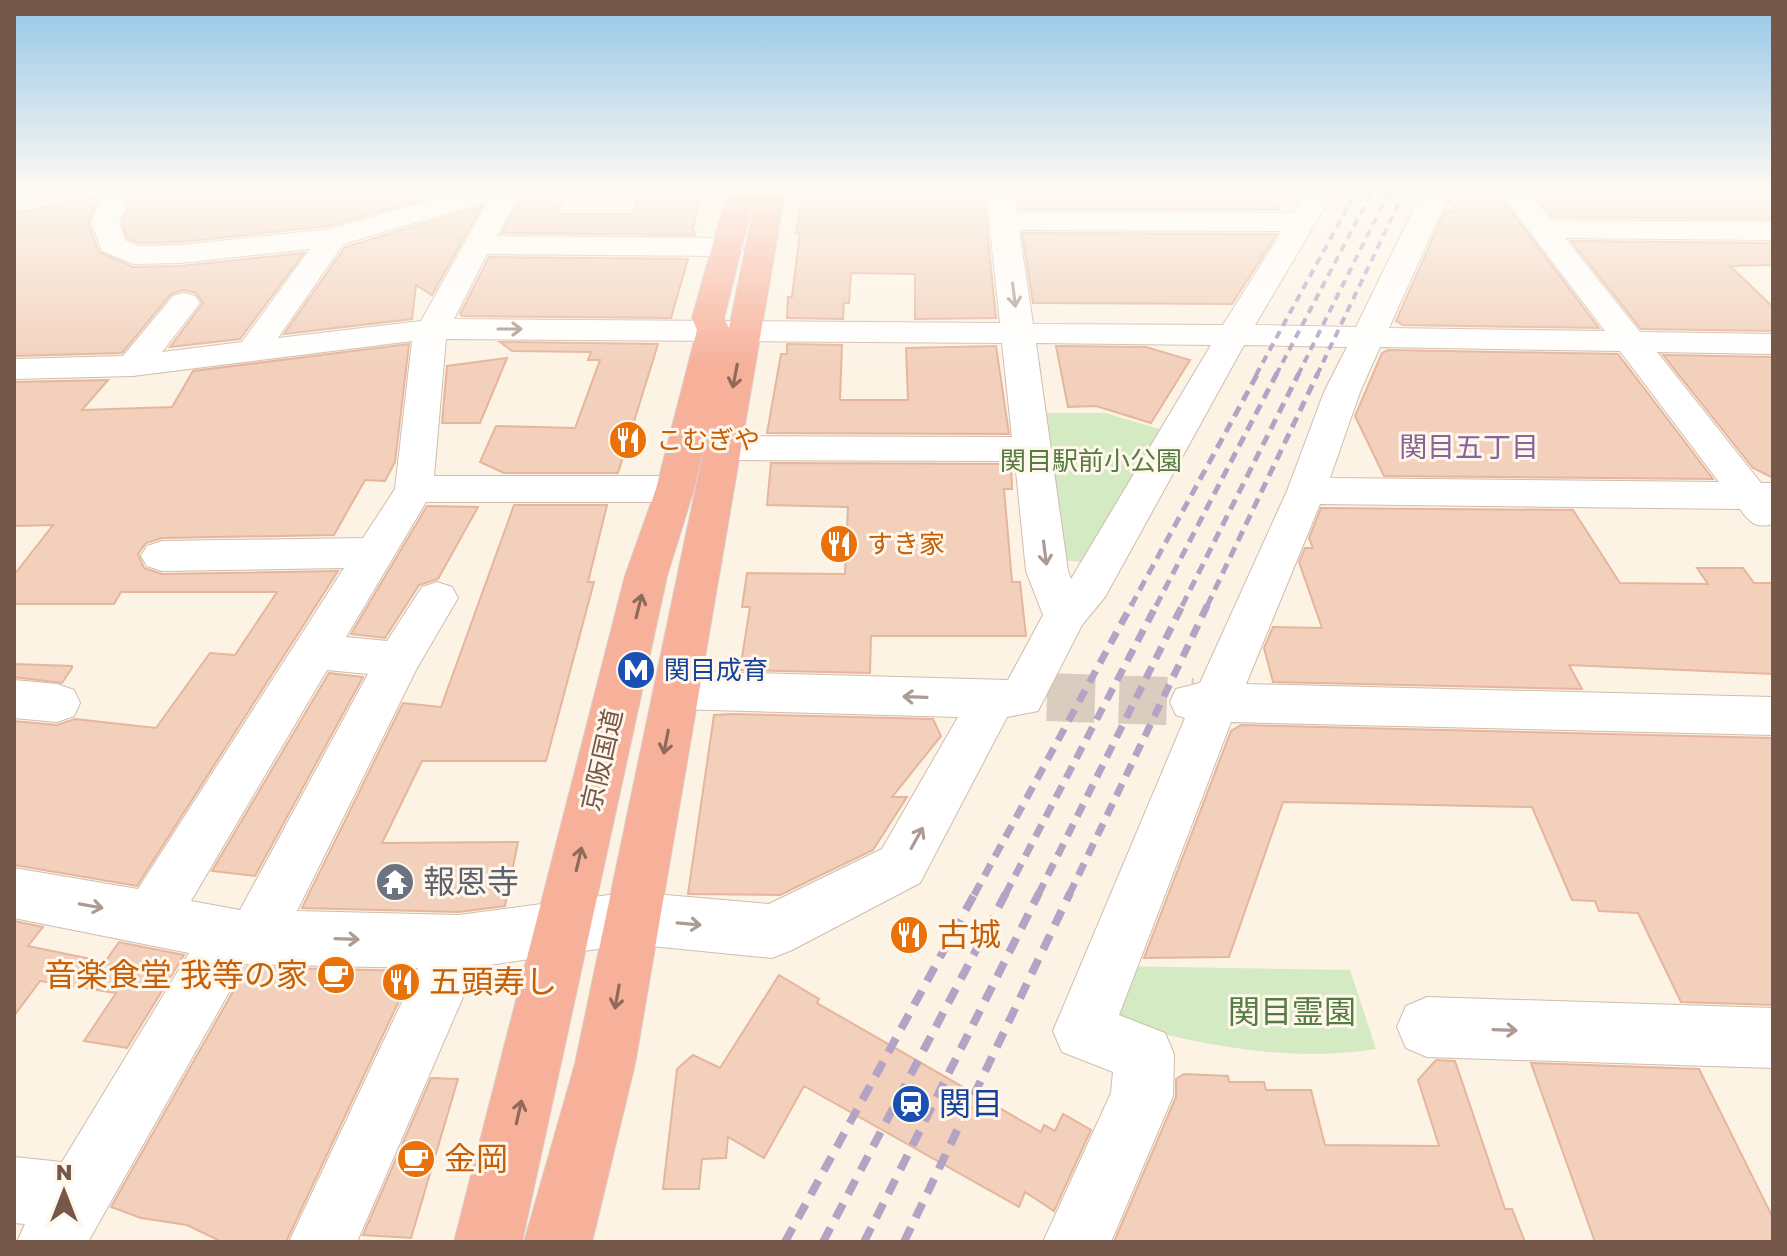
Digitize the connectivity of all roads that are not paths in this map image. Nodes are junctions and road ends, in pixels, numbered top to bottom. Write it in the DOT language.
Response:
graph roads {
  1 [pos="120,249"];
  2 [pos="232,249"];
  3 [pos="325,249"];
  4 [pos="476,249"];
  5 [pos="728,249"];
  6 [pos="753,249"];
  7 [pos="1008,249"];
  8 [pos="1285,249"];
  9 [pos="1408,249"];
  10 [pos="1558,249"];
  11 [pos="184,303"];
  12 [pos="432,329"];
  13 [pos="729,330"];
  14 [pos="1019,335"];
  15 [pos="1233,335"];
  16 [pos="1365,338"];
  17 [pos="1633,342"];
  18 [pos="1773,344"];
  19 [pos="254,349"];
  20 [pos="133,366"];
  21 [pos="14,369"];
  22 [pos="721,448"];
  23 [pos="1033,449"];
  24 [pos="414,489"];
  25 [pos="675,489"];
  26 [pos="1306,491"];
  27 [pos="1765,506"];
  28 [pos="375,553"];
  29 [pos="162,556"];
  30 [pos="437,598"];
  31 [pos="1065,615"];
  32 [pos="313,651"];
  33 [pos="399,660"];
  34 [pos="676,690"];
  35 [pos="1021,698"];
  36 [pos="1204,701"];
  37 [pos="1773,716"];
  38 [pos="14,893"];
  39 [pos="151,917"];
  40 [pos="631,918"];
  41 [pos="563,928"];
  42 [pos="242,937"];
  43 [pos="459,942"];
  44 [pos="1427,1027"];
  45 [pos="1773,1038"];
  46 [pos="14,1190"];
  47 [pos="65,1219"];
  48 [pos="323,1242"];
  49 [pos="488,1242"];
  50 [pos="558,1242"];
  51 [pos="1077,1242"];
  1 -- 2 [label="street"];
  3 -- 19 [label="street"];
  4 -- 12 [label="street"];
  5 -- 13 [label="highway, 京阪国道"];
  6 -- 13 [label="highway, 京阪国道"];
  7 -- 14 [label="street, one-way"];
  8 -- 15 [label="street"];
  9 -- 16 [label="street"];
  10 -- 17 [label="street"];
  11 -- 20 [label="street"];
  12 -- 13 [label="street, one-way"];
  12 -- 19 [label="street"];
  12 -- 24 [label="street"];
  13 -- 14 [label="street"];
  13 -- 22 [label="highway, 京阪国道, one-way"];
  13 -- 25 [label="highway, 京阪国道"];
  14 -- 15 [label="street"];
  14 -- 23 [label="street"];
  15 -- 16 [label="street"];
  15 -- 31 [label="street"];
  16 -- 17 [label="street"];
  16 -- 26 [label="street"];
  17 -- 18 [label="street"];
  17 -- 27 [label="street"];
  19 -- 20 [label="street"];
  20 -- 21 [label="street"];
  22 -- 23 [label="street"];
  22 -- 34 [label="highway, 京阪国道"];
  23 -- 31 [label="street, one-way"];
  24 -- 25 [label="street"];
  24 -- 28 [label="street"];
  41 -- 25 [label="highway, 京阪国道, one-way"];
  26 -- 27 [label="street"];
  26 -- 36 [label="street"];
  28 -- 29 [label="street"];
  28 -- 32 [label="street"];
  30 -- 33 [label="street"];
  31 -- 35 [label="street"];
  32 -- 33 [label="street"];
  32 -- 39 [label="street"];
  33 -- 42 [label="street"];
  35 -- 34 [label="street, one-way"];
  34 -- 40 [label="highway, 京阪国道, one-way"];
  40 -- 35 [label="street, one-way"];
  36 -- 37 [label="street"];
  36 -- 51 [label="street"];
  38 -- 39 [label="street, one-way"];
  39 -- 42 [label="street"];
  40 -- 41 [label="street"];
  40 -- 50 [label="highway, 京阪国道, one-way"];
  41 -- 43 [label="street"];
  49 -- 41 [label="highway, 京阪国道, one-way"];
  42 -- 43 [label="street, one-way"];
  42 -- 47 [label="street"];
  43 -- 48 [label="street"];
  44 -- 45 [label="street, one-way"];
  46 -- 47 [label="street"];
}
